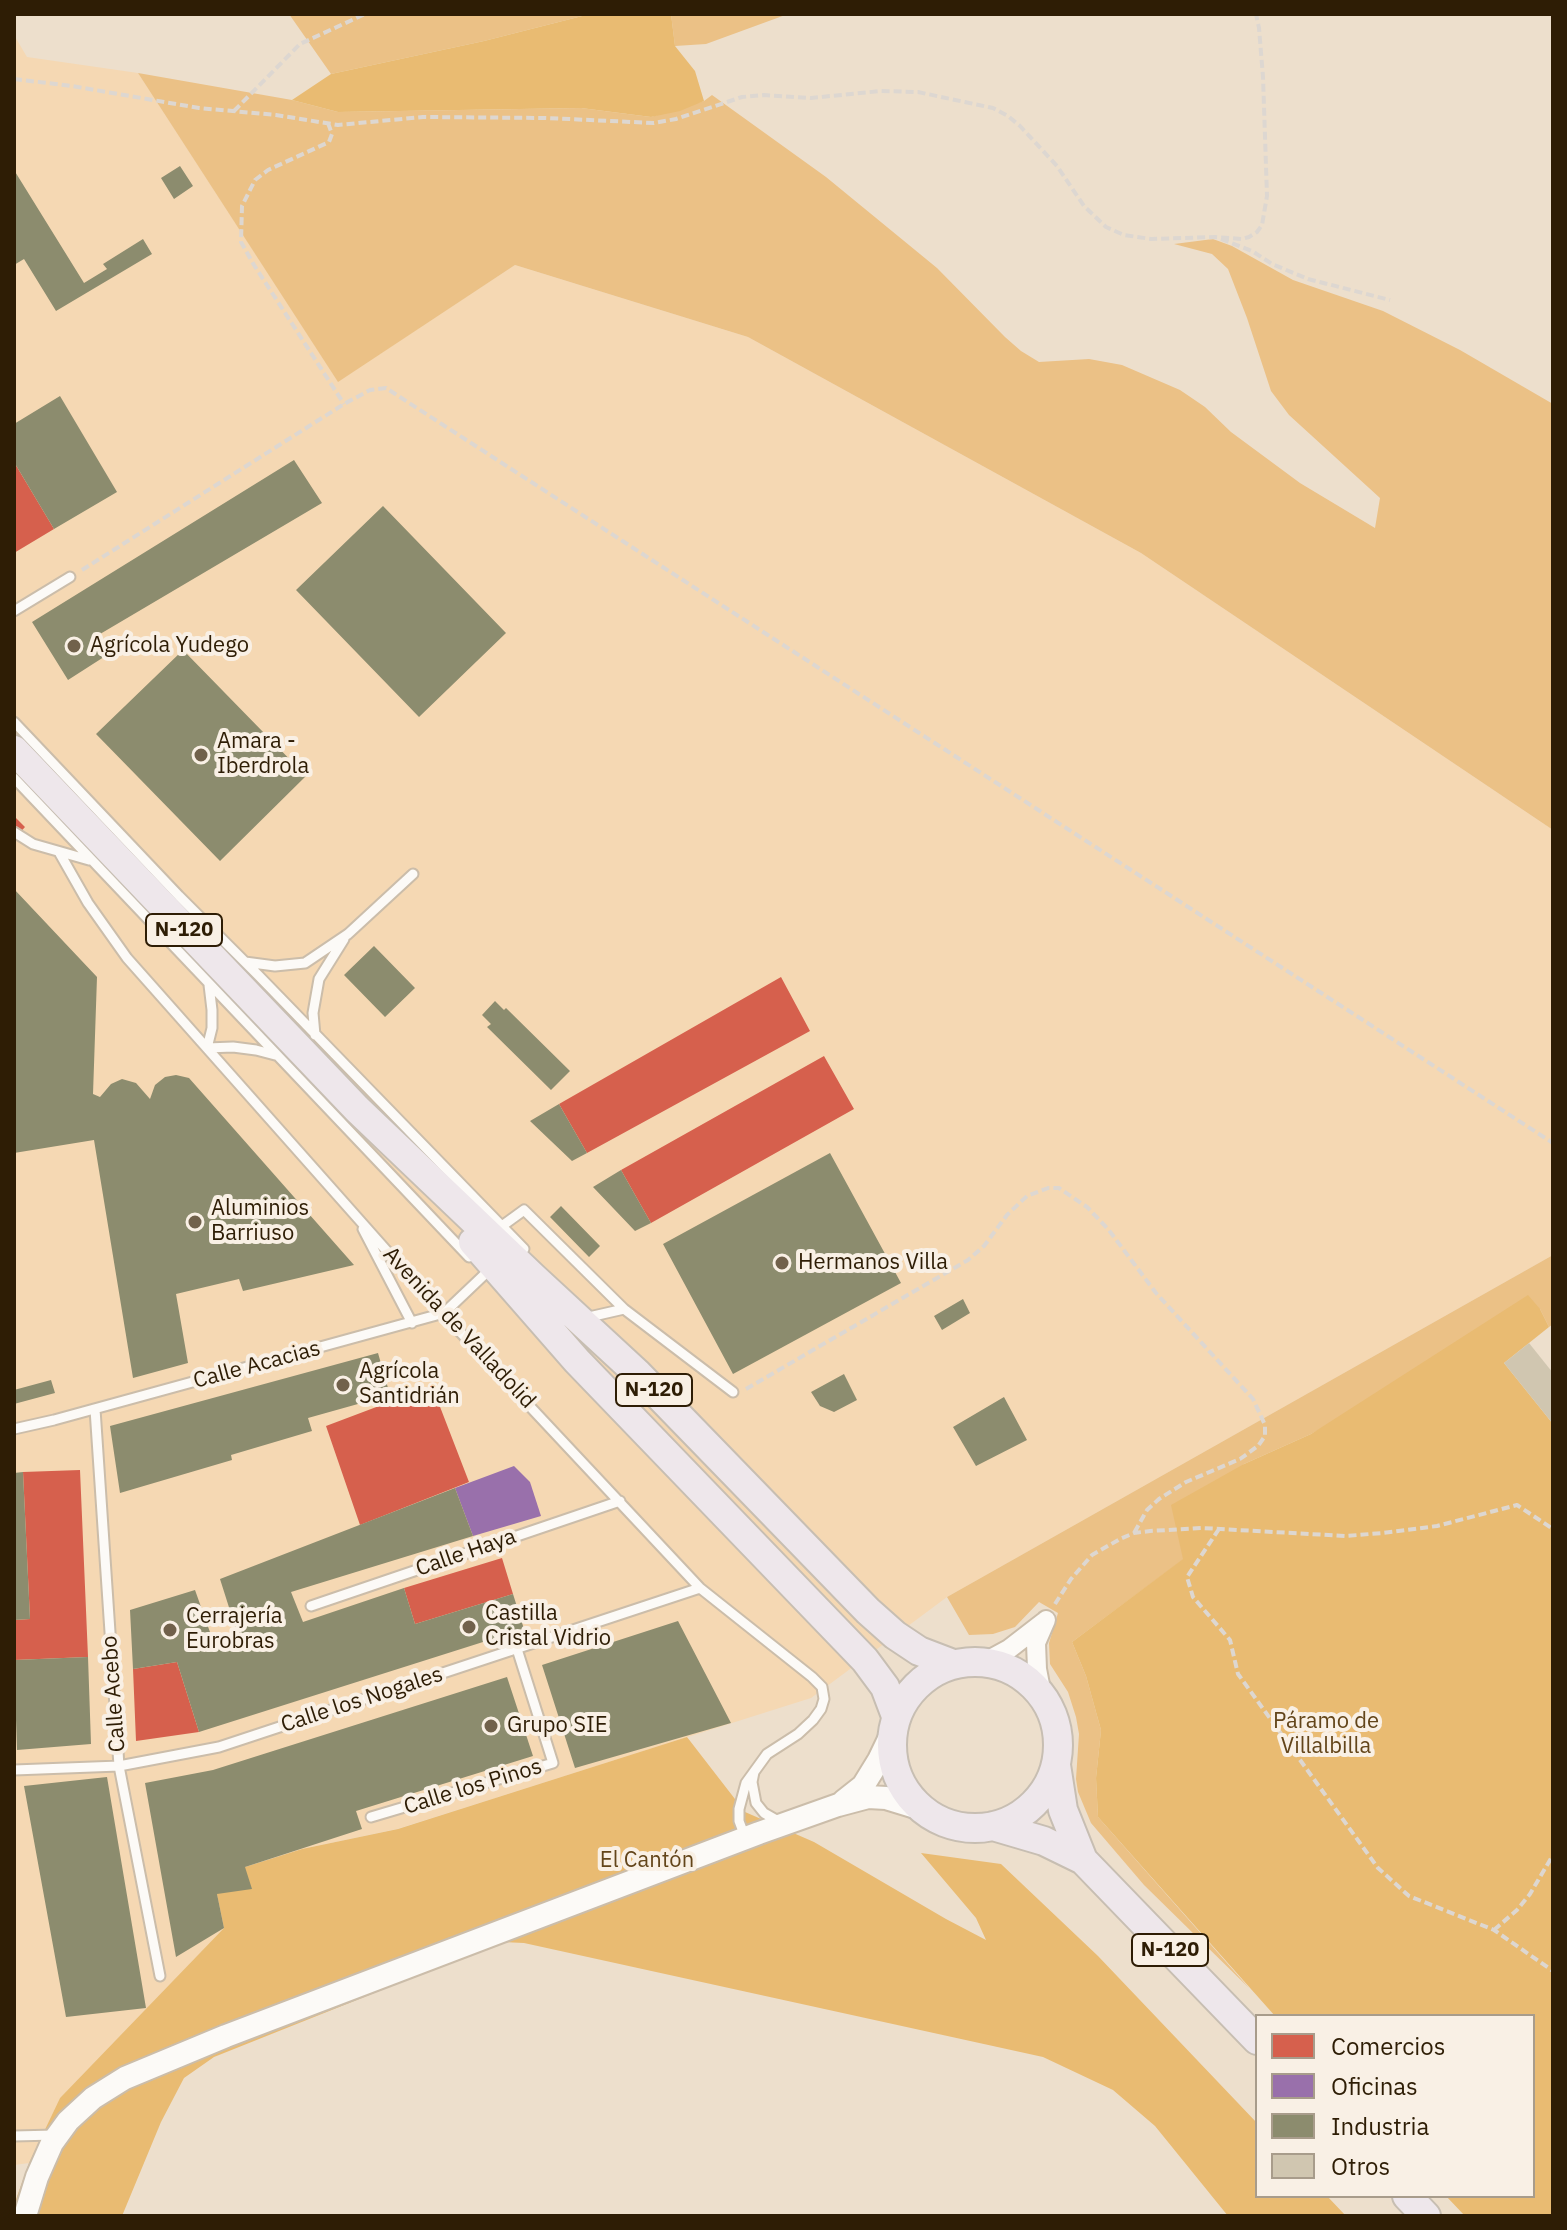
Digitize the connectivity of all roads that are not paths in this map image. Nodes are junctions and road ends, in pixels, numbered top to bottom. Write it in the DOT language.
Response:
graph roads {
  1 [pos="70,577"];
  2 [pos="14,611"];
  3 [pos="14,722"];
  4 [pos="14,750"];
  5 [pos="14,778"];
  6 [pos="14,832"];
  7 [pos="59,852"];
  8 [pos="90,860"];
  9 [pos="413,874"];
  10 [pos="348,934"];
  11 [pos="245,962"];
  12 [pos="209,983"];
  13 [pos="315,1035"];
  14 [pos="207,1048"];
  15 [pos="278,1056"];
  16 [pos="357,1109"];
  17 [pos="356,1216"];
  18 [pos="502,1226"];
  19 [pos="535,1260"];
  20 [pos="485,1274"];
  21 [pos="496,1285"];
  22 [pos="567,1294"];
  23 [pos="507,1297"];
  24 [pos="624,1309"];
  25 [pos="444,1313"];
  26 [pos="589,1317"];
  27 [pos="412,1323"];
  28 [pos="637,1373"];
  29 [pos="605,1391"];
  30 [pos="733,1392"];
  31 [pos="95,1409"];
  32 [pos="14,1429"];
  33 [pos="620,1501"];
  34 [pos="700,1588"];
  35 [pos="311,1606"];
  36 [pos="517,1649"];
  37 [pos="985,1662"];
  38 [pos="953,1664"];
  39 [pos="1042,1695"];
  40 [pos="894,1724"];
  41 [pos="1056,1764"];
  42 [pos="119,1766"];
  43 [pos="755,1769"];
  44 [pos="14,1770"];
  45 [pos="838,1805"];
  46 [pos="922,1809"];
  47 [pos="371,1817"];
  48 [pos="993,1826"];
  49 [pos="756,1828"];
  50 [pos="1083,1860"];
  51 [pos="160,1976"];
  52 [pos="1255,2038"];
  53 [pos="58,2135"];
  54 [pos="14,2136"];
  55 [pos="1409,2198"];
  56 [pos="25,2216"];
  57 [pos="1426,2216"];
  1 -- 2 [label="lane"];
  3 -- 11 [label="lane"];
  4 -- 16 [label="highway, N-120"];
  5 -- 8 [label="lane"];
  6 -- 7 [label="lane"];
  7 -- 8 [label="lane"];
  7 -- 14 [label="lane, Avenida de Valladolid"];
  8 -- 12 [label="lane"];
  9 -- 10 [label="lane"];
  10 -- 11 [label="lane"];
  10 -- 13 [label="lane"];
  11 -- 13 [label="lane"];
  12 -- 14 [label="lane"];
  12 -- 15 [label="lane"];
  13 -- 18 [label="lane"];
  14 -- 15 [label="lane"];
  14 -- 17 [label="lane, Avenida de Valladolid"];
  15 -- 20 [label="lane"];
  16 -- 28 [label="highway, N-120"];
  16 -- 29 [label="highway, N-120"];
  17 -- 25 [label="lane, Avenida de Valladolid"];
  17 -- 27 [label="lane"];
  18 -- 19 [label="lane"];
  18 -- 24 [label="lane"];
  20 -- 21 [label="lane"];
  20 -- 25 [label="lane, Calle Acacias"];
  22 -- 26 [label="lane"];
  23 -- 29 [label="lane"];
  24 -- 26 [label="lane"];
  24 -- 30 [label="lane"];
  25 -- 27 [label="lane, Calle Acacias"];
  25 -- 33 [label="lane, Avenida de Valladolid"];
  26 -- 28 [label="lane"];
  27 -- 31 [label="lane, Calle Acacias"];
  28 -- 38 [label="highway, N-120"];
  29 -- 40 [label="highway, N-120"];
  31 -- 32 [label="lane, Calle Acacias"];
  31 -- 42 [label="lane, Calle Acebo"];
  33 -- 34 [label="lane, Avenida de Valladolid"];
  33 -- 35 [label="lane, Calle Haya"];
  34 -- 36 [label="lane, Calle los Nogales"];
  34 -- 43 [label="lane, Avenida de Valladolid"];
  36 -- 42 [label="lane, Calle los Nogales"];
  36 -- 47 [label="lane, Calle los Pinos"];
  37 -- 38 [label="highway, N-120"];
  37 -- 39 [label="highway, N-120"];
  37 -- 39 [label="street"];
  38 -- 40 [label="highway, N-120"];
  39 -- 41 [label="highway, N-120"];
  40 -- 45 [label="street"];
  40 -- 46 [label="highway, N-120"];
  41 -- 48 [label="highway, N-120"];
  41 -- 50 [label="highway, N-120"];
  42 -- 44 [label="lane, Calle los Nogales"];
  42 -- 51 [label="lane, Calle Acebo"];
  43 -- 49 [label="lane"];
  43 -- 49 [label="lane, Avenida de Valladolid"];
  45 -- 46 [label="street"];
  45 -- 49 [label="street"];
  46 -- 48 [label="highway, N-120"];
  48 -- 50 [label="highway, N-120"];
  49 -- 53 [label="street"];
  50 -- 52 [label="highway, N-120"];
  53 -- 54 [label="lane"];
  53 -- 56 [label="street"];
  55 -- 57 [label="highway"];
}
